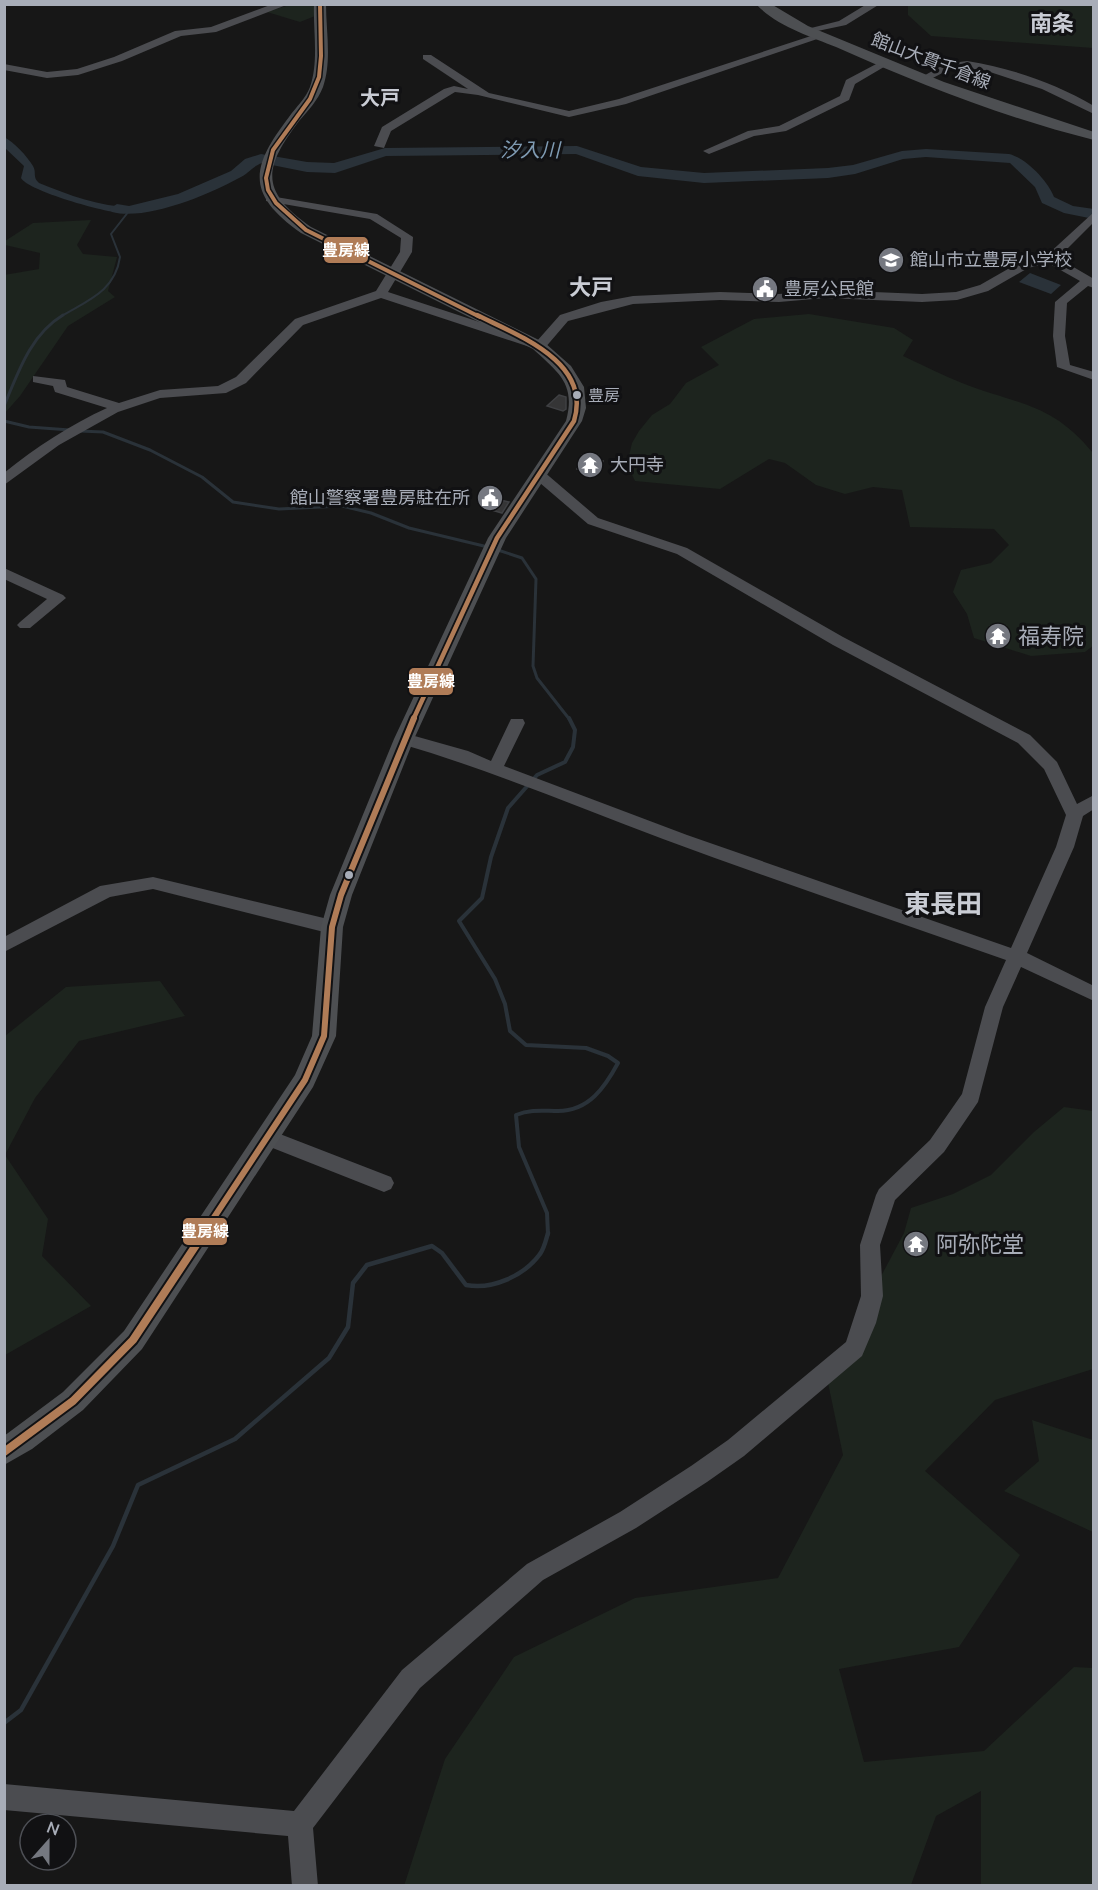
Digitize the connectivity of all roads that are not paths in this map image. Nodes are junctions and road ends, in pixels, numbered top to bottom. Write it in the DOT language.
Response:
graph roads {
  1 [pos="284,4"];
  2 [pos="320,4"];
  3 [pos="762,4"];
  4 [pos="875,4"];
  5 [pos="814,33"];
  6 [pos="427,57"];
  7 [pos="884,64"];
  8 [pos="4,67"];
  9 [pos="923,79"];
  10 [pos="485,95"];
  11 [pos="1094,111"];
  12 [pos="1094,136"];
  13 [pos="380,146"];
  14 [pos="709,151"];
  15 [pos="270,200"];
  16 [pos="1093,216"];
  17 [pos="1050,259"];
  18 [pos="393,273"];
  19 [pos="1090,282"];
  20 [pos="381,294"];
  21 [pos="539,346"];
  22 [pos="1094,376"];
  23 [pos="38,379"];
  24 [pos="121,407"];
  25 [pos="538,474"];
  26 [pos="6,479"];
  27 [pos="8,580"];
  28 [pos="25,625"];
  29 [pos="518,723"];
  30 [pos="404,739"];
  31 [pos="495,769"];
  32 [pos="1094,801"];
  33 [pos="1075,817"];
  34 [pos="332,927"];
  35 [pos="4,945"];
  36 [pos="1018,957"];
  37 [pos="1094,994"];
  38 [pos="267,1137"];
  39 [pos="384,1183"];
  40 [pos="4,1452"];
  41 [pos="4,1797"];
  42 [pos="300,1824"];
  43 [pos="305,1886"];
  1 -- 8 [label="street"];
  2 -- 15 [label="main road"];
  3 -- 5 [label="main road, 館山大貫千倉線"];
  4 -- 5 [label="street"];
  5 -- 7 [label="main road, 館山大貫千倉線"];
  5 -- 10 [label="street"];
  6 -- 10 [label="street"];
  7 -- 9 [label="main road, 館山大貫千倉線"];
  7 -- 14 [label="street"];
  9 -- 11 [label="street"];
  9 -- 12 [label="main road, 館山大貫千倉線"];
  10 -- 13 [label="street"];
  15 -- 18 [label="main road"];
  15 -- 18 [label="street"];
  16 -- 17 [label="street"];
  17 -- 19 [label="street"];
  17 -- 21 [label="street"];
  18 -- 20 [label="street"];
  18 -- 21 [label="main road"];
  19 -- 22 [label="street"];
  20 -- 21 [label="street"];
  20 -- 24 [label="street"];
  21 -- 25 [label="main road"];
  23 -- 24 [label="street"];
  24 -- 26 [label="street"];
  25 -- 30 [label="main road"];
  25 -- 33 [label="street"];
  27 -- 28 [label="street"];
  29 -- 31 [label="street"];
  30 -- 31 [label="street"];
  30 -- 34 [label="main road"];
  31 -- 36 [label="street"];
  32 -- 33 [label="street"];
  33 -- 36 [label="street"];
  34 -- 35 [label="street"];
  34 -- 38 [label="main road"];
  36 -- 37 [label="street"];
  36 -- 42 [label="street"];
  38 -- 39 [label="street"];
  38 -- 40 [label="main road"];
  41 -- 42 [label="street"];
  42 -- 43 [label="street"];
}
